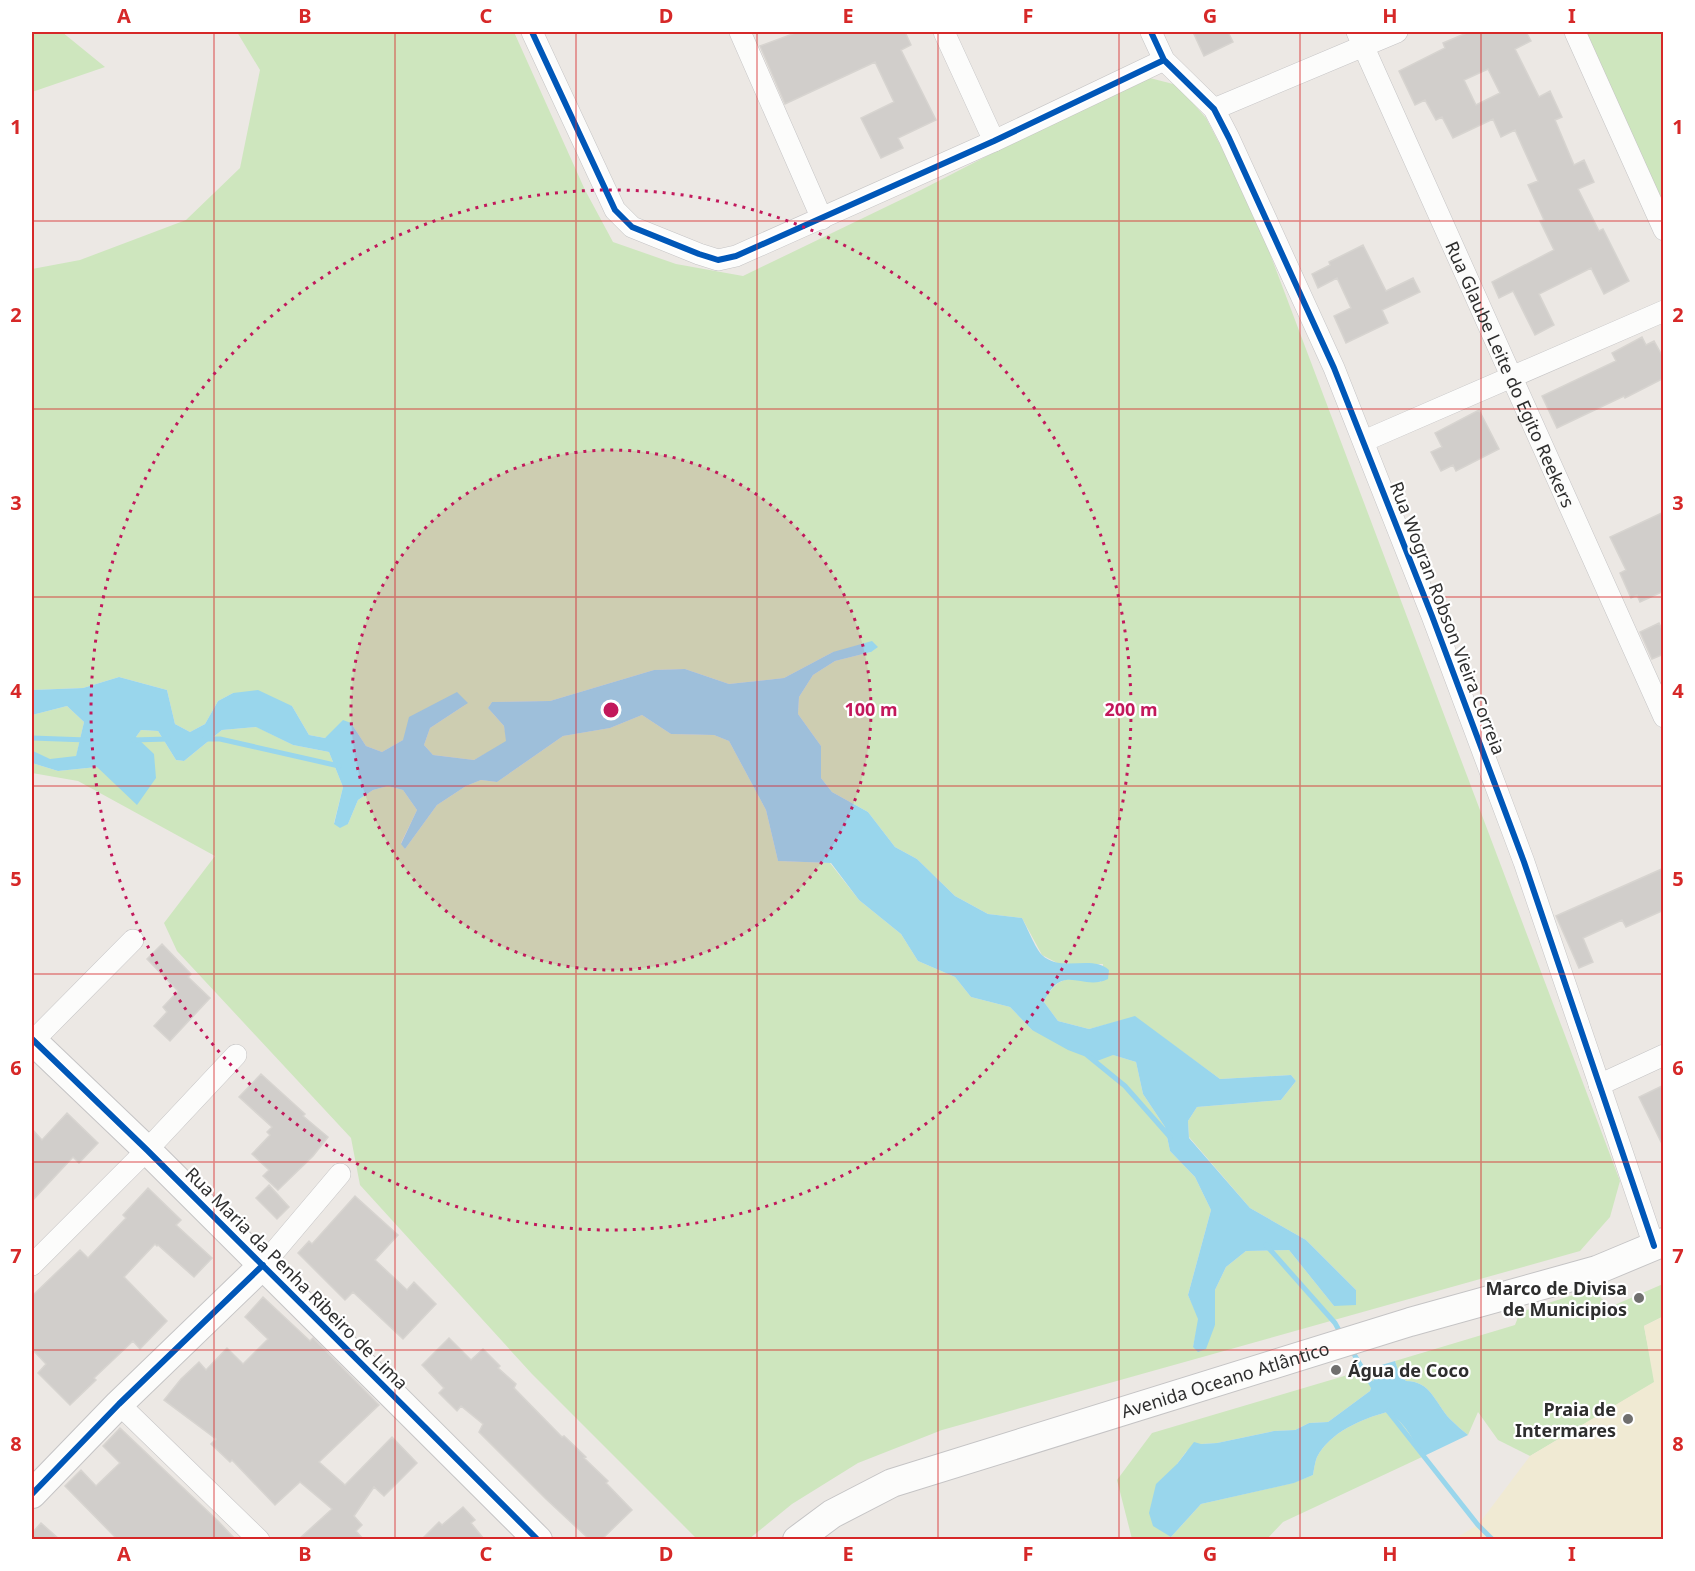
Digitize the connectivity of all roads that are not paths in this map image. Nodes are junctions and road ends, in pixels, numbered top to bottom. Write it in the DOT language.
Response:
graph roads {
  1 [pos="532,32"];
  2 [pos="740,32"];
  3 [pos="944,32"];
  4 [pos="1151,32"];
  5 [pos="1397,32"];
  6 [pos="1575,32"];
  7 [pos="1360,39"];
  8 [pos="1164,60"];
  9 [pos="1214,109"];
  10 [pos="994,141"];
  11 [pos="822,219"];
  12 [pos="1664,230"];
  13 [pos="1664,311"];
  14 [pos="1512,377"];
  15 [pos="1364,441"];
  16 [pos="1664,717"];
  17 [pos="134,940"];
  18 [pos="32,1041"];
  19 [pos="236,1055"];
  20 [pos="1664,1055"];
  21 [pos="1599,1085"];
  22 [pos="147,1150"];
  23 [pos="340,1174"];
  24 [pos="1659,1244"];
  25 [pos="263,1264"];
  26 [pos="32,1265"];
  27 [pos="119,1404"];
  28 [pos="32,1494"];
  29 [pos="259,1539"];
  30 [pos="538,1539"];
  31 [pos="797,1539"];
  1 -- 11 [label="street"];
  2 -- 11 [label="street"];
  3 -- 10 [label="street"];
  4 -- 8 [label="street, Rua Wogran Robson Vieira Correia"];
  5 -- 7 [label="street"];
  6 -- 12 [label="street"];
  7 -- 9 [label="street"];
  7 -- 14 [label="street, Rua Glaube Leite do Egito Reekers"];
  8 -- 9 [label="street, Rua Wogran Robson Vieira Correia"];
  8 -- 10 [label="street"];
  9 -- 15 [label="street, Rua Wogran Robson Vieira Correia"];
  10 -- 11 [label="street"];
  13 -- 14 [label="street"];
  14 -- 15 [label="street"];
  14 -- 16 [label="street, Rua Glaube Leite do Egito Reekers"];
  15 -- 21 [label="street, Rua Wogran Robson Vieira Correia"];
  17 -- 18 [label="street"];
  18 -- 22 [label="street, Rua Maria da Penha Ribeiro de Lima"];
  19 -- 22 [label="street"];
  20 -- 21 [label="street"];
  21 -- 24 [label="street, Rua Wogran Robson Vieira Correia"];
  22 -- 25 [label="street, Rua Maria da Penha Ribeiro de Lima"];
  22 -- 26 [label="street"];
  23 -- 25 [label="street"];
  24 -- 31 [label="street, Avenida Oceano Atlântico"];
  25 -- 27 [label="street"];
  25 -- 30 [label="street, Rua Maria da Penha Ribeiro de Lima"];
  27 -- 28 [label="street"];
  27 -- 29 [label="street"];
}
